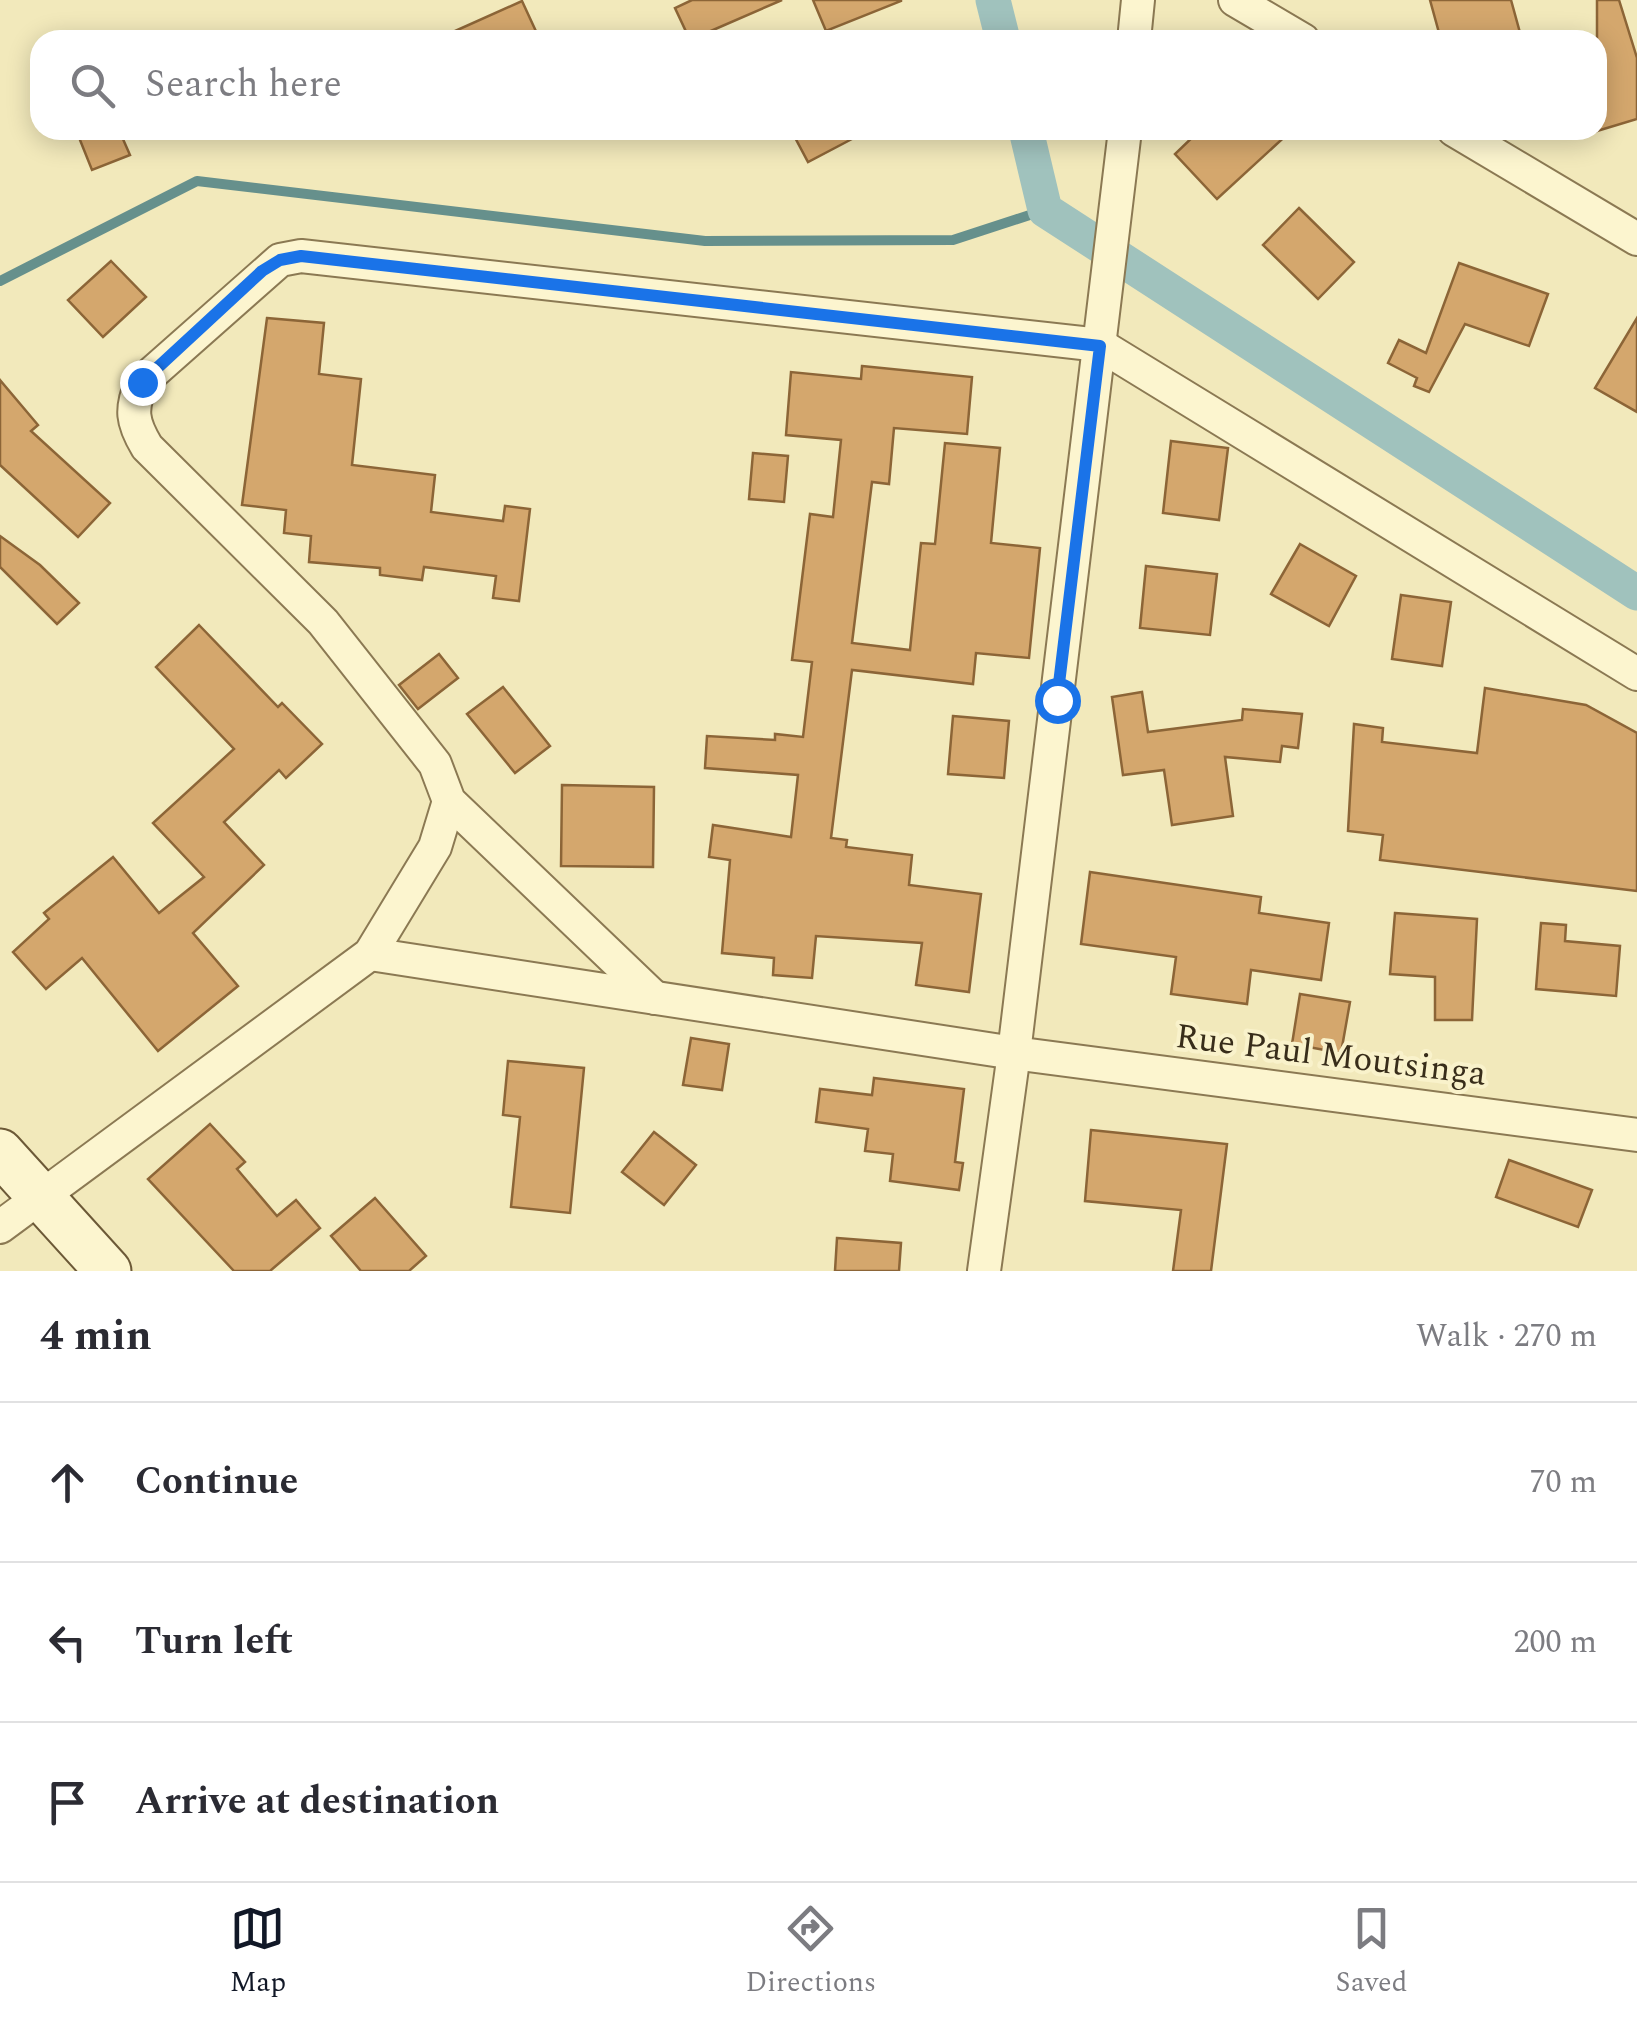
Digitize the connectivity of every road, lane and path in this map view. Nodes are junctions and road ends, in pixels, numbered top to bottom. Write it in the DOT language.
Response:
graph roads {
  1 [pos="1138,0"];
  2 [pos="1235,0"];
  3 [pos="1135,30"];
  4 [pos="1285,30"];
  5 [pos="1123,140"];
  6 [pos="1471,140"];
  7 [pos="1637,239"];
  8 [pos="1100,346"];
  9 [pos="1637,674"];
  10 [pos="449,801"];
  11 [pos="370,954"];
  12 [pos="655,998"];
  13 [pos="1014,1053"];
  14 [pos="1637,1134"];
  15 [pos="0,1152"];
  16 [pos="42,1200"];
  17 [pos="0,1227"];
  18 [pos="108,1271"];
  19 [pos="984,1271"];
  1 -- 3 [label="street"];
  2 -- 4 [label="street"];
  5 -- 8 [label="street"];
  6 -- 7 [label="street"];
  8 -- 9 [label="street"];
  8 -- 10 [label="street"];
  8 -- 13 [label="street"];
  10 -- 11 [label="street"];
  10 -- 12 [label="street"];
  11 -- 12 [label="street, Rue Paul Moutsinga"];
  11 -- 16 [label="street"];
  12 -- 13 [label="street, Rue Paul Moutsinga"];
  13 -- 14 [label="street, Rue Paul Moutsinga"];
  13 -- 19 [label="street"];
  15 -- 16 [label="street"];
  16 -- 17 [label="street"];
  16 -- 18 [label="street"];
}
